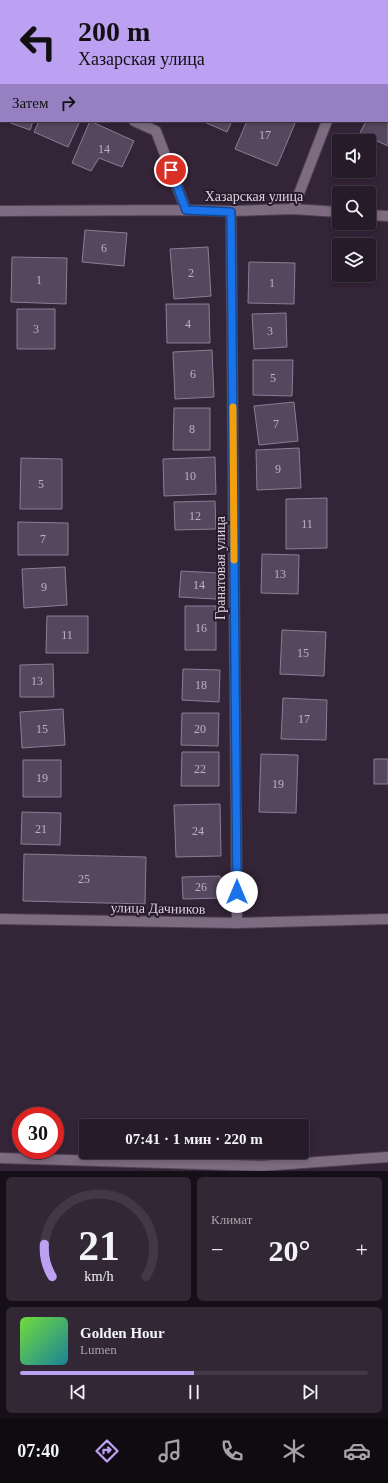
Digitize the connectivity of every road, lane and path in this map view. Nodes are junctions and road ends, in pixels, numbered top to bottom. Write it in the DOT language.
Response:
graph roads {
  1 [pos="136,122"];
  2 [pos="327,122"];
  3 [pos="293,209"];
  4 [pos="186,210"];
  5 [pos="0,211"];
  6 [pos="231,212"];
  7 [pos="332,212"];
  8 [pos="376,215"];
  9 [pos="388,216"];
  10 [pos="0,919"];
  11 [pos="388,919"];
  12 [pos="237,923"];
  13 [pos="388,1157"];
  14 [pos="0,1158"];
  1 -- 4 [label="street"];
  2 -- 3 [label="street"];
  3 -- 6 [label="street, Хазарская улица"];
  3 -- 7 [label="street, Хазарская улица"];
  4 -- 5 [label="street, Хазарская улица"];
  4 -- 6 [label="street, Хазарская улица"];
  6 -- 12 [label="street, Гранатовая улица"];
  8 -- 9 [label="street"];
  10 -- 12 [label="street, улица Дачников"];
  11 -- 12 [label="street, улица Дачников"];
  13 -- 14 [label="street"];
}
